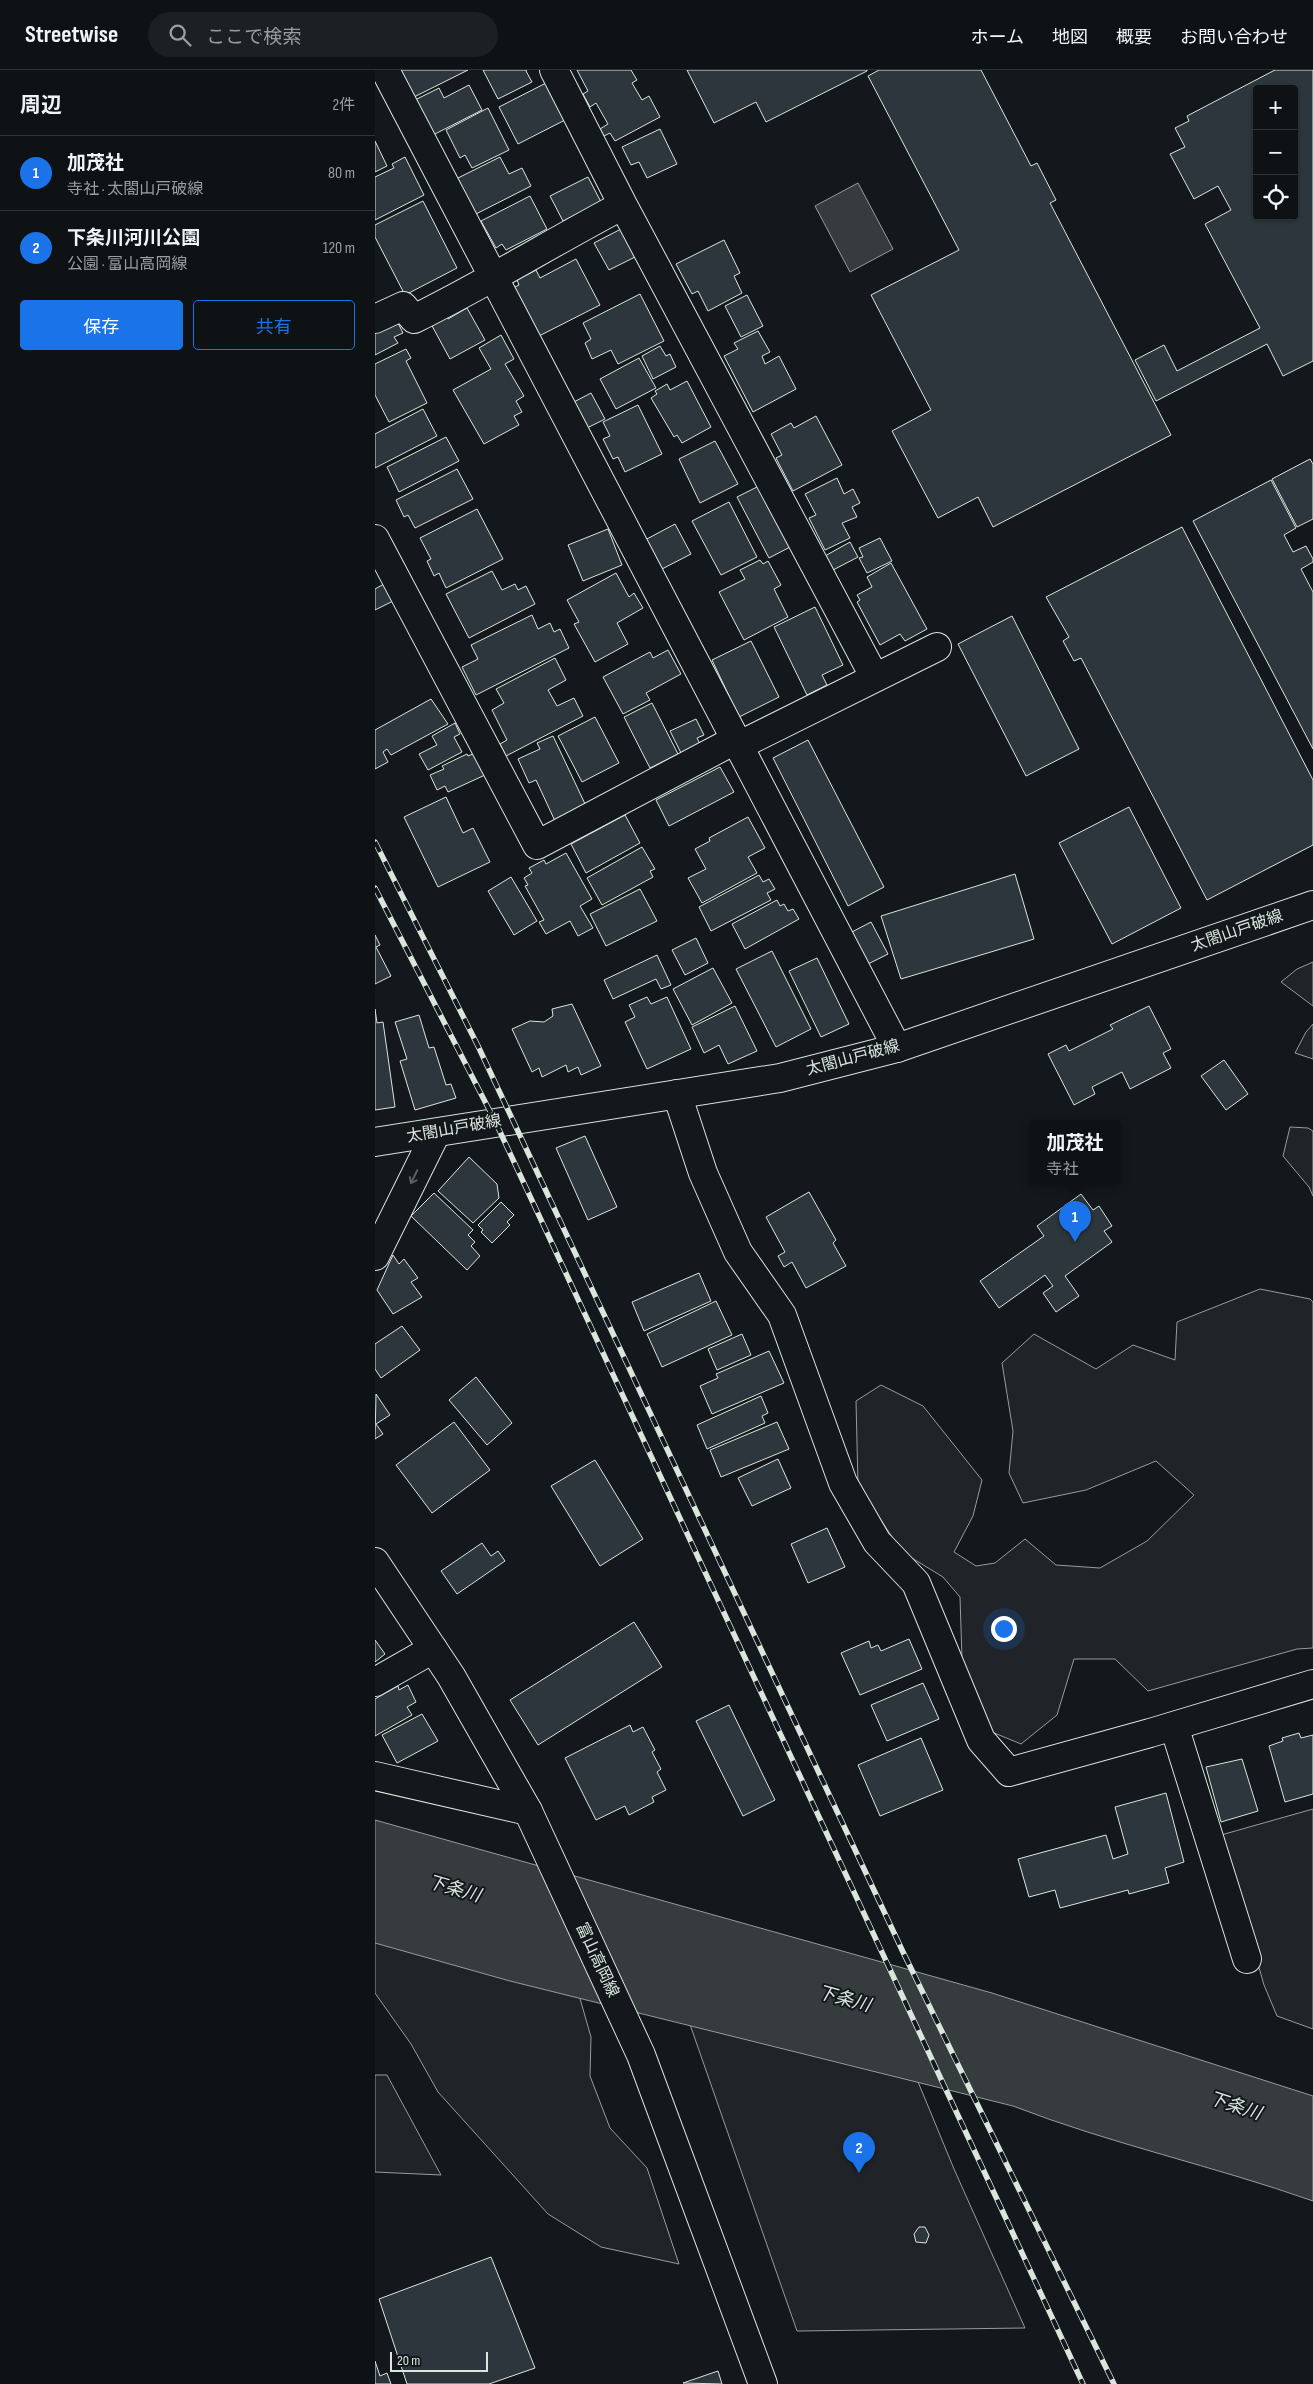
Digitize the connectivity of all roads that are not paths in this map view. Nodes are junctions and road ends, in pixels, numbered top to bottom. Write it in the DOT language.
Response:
graph roads {
  1 [pos="385,70"];
  2 [pos="554,70"];
  3 [pos="623,205"];
  4 [pos="493,278"];
  5 [pos="375,319"];
  6 [pos="375,539"];
  7 [pos="937,647"];
  8 [pos="875,678"];
  9 [pos="737,743"];
  10 [pos="1313,905"];
  11 [pos="897,1048"];
  12 [pos="677,1094"];
  13 [pos="436,1133"];
  14 [pos="375,1142"];
  15 [pos="375,1256"];
  16 [pos="375,1562"];
  17 [pos="433,1649"];
  18 [pos="375,1682"];
  19 [pos="1313,1684"];
  20 [pos="1174,1726"];
  21 [pos="375,1776"];
  22 [pos="528,1811"];
  23 [pos="1247,1959"];
  24 [pos="763,2384"];
  1 -- 4 [label="street"];
  2 -- 3 [label="street"];
  3 -- 4 [label="street"];
  3 -- 8 [label="street"];
  4 -- 5 [label="street"];
  4 -- 9 [label="street"];
  6 -- 9 [label="street"];
  7 -- 8 [label="street"];
  8 -- 9 [label="street"];
  9 -- 11 [label="street"];
  10 -- 11 [label="street, 太閤山戸破線"];
  11 -- 12 [label="street, 太閤山戸破線"];
  12 -- 13 [label="street, 太閤山戸破線"];
  12 -- 20 [label="street"];
  13 -- 14 [label="street, 太閤山戸破線"];
  13 -- 15 [label="street, one-way"];
  16 -- 17 [label="street, 富山高岡線"];
  17 -- 18 [label="street"];
  17 -- 22 [label="street, 富山高岡線"];
  19 -- 20 [label="street"];
  20 -- 23 [label="street"];
  21 -- 22 [label="street"];
  22 -- 24 [label="street, 富山高岡線"];
}
